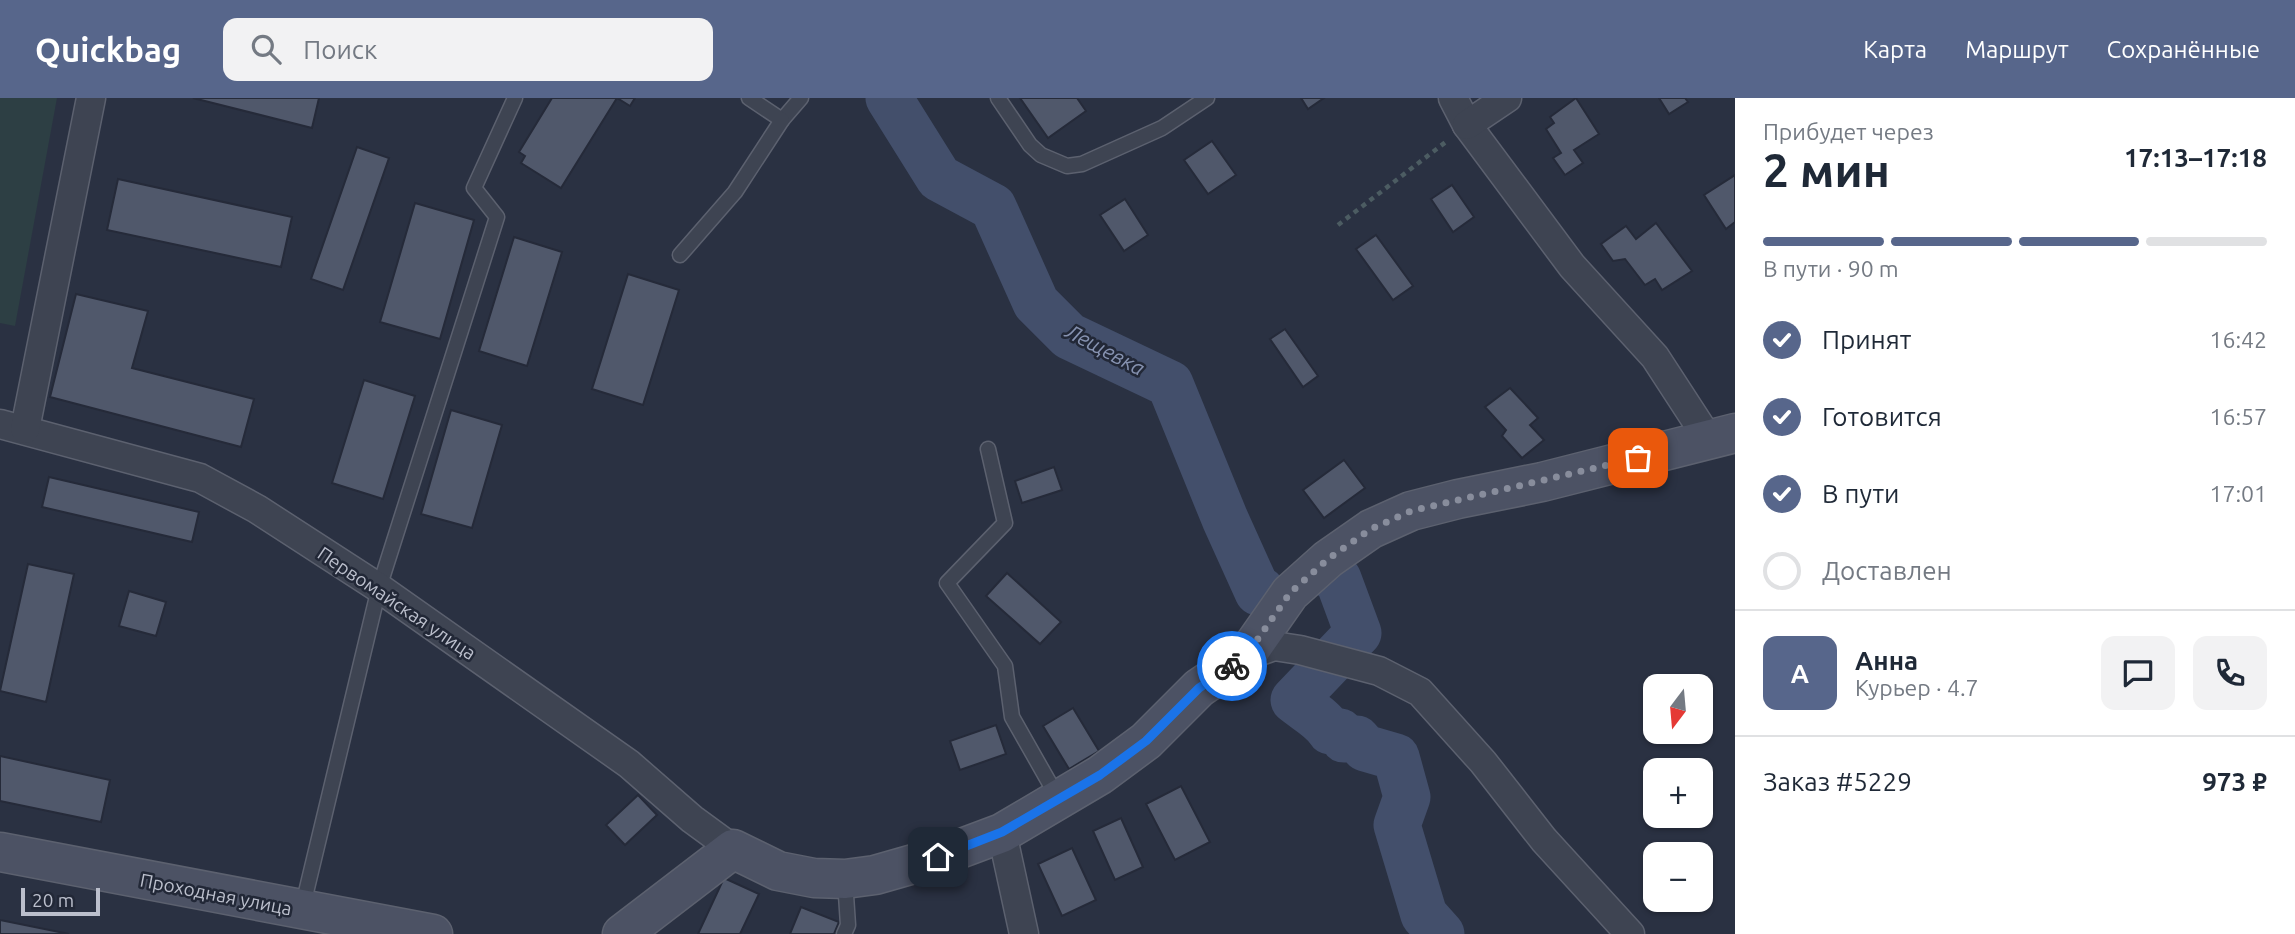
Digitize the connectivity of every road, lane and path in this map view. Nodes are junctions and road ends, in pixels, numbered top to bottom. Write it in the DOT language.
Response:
graph roads {
  1 [pos="91,98"];
  2 [pos="515,98"];
  3 [pos="749,98"];
  4 [pos="801,98"];
  5 [pos="998,98"];
  6 [pos="1207,98"];
  7 [pos="1453,98"];
  8 [pos="1507,98"];
  9 [pos="782,120"];
  10 [pos="1467,125"];
  11 [pos="1338,225"];
  12 [pos="680,255"];
  13 [pos="12,426"];
  14 [pos="1722,437"];
  15 [pos="988,449"];
  16 [pos="379,588"];
  17 [pos="1246,656"];
  18 [pos="1059,800"];
  19 [pos="1002,832"];
  20 [pos="733,849"];
  21 [pos="0,852"];
  22 [pos="845,879"];
  23 [pos="302,910"];
  24 [pos="433,934"];
  25 [pos="622,934"];
  26 [pos="844,934"];
  27 [pos="1024,934"];
  28 [pos="1630,934"];
  1 -- 13 [label="street, Первомайская улица"];
  2 -- 16 [label="lane"];
  3 -- 9 [label="lane"];
  4 -- 9 [label="lane"];
  5 -- 6 [label="lane"];
  7 -- 10 [label="street"];
  8 -- 10 [label="street"];
  9 -- 12 [label="lane"];
  10 -- 11 [label="path"];
  10 -- 14 [label="street"];
  13 -- 16 [label="street, Первомайская улица"];
  14 -- 17 [label="street"];
  15 -- 18 [label="lane"];
  16 -- 20 [label="street, Первомайская улица"];
  16 -- 23 [label="lane"];
  17 -- 18 [label="street"];
  17 -- 28 [label="street"];
  18 -- 19 [label="street"];
  19 -- 22 [label="street"];
  19 -- 27 [label="street"];
  20 -- 22 [label="street"];
  20 -- 25 [label="street"];
  21 -- 23 [label="street, Проходная улица"];
  22 -- 26 [label="lane"];
  23 -- 24 [label="street, Проходная улица"];
}
